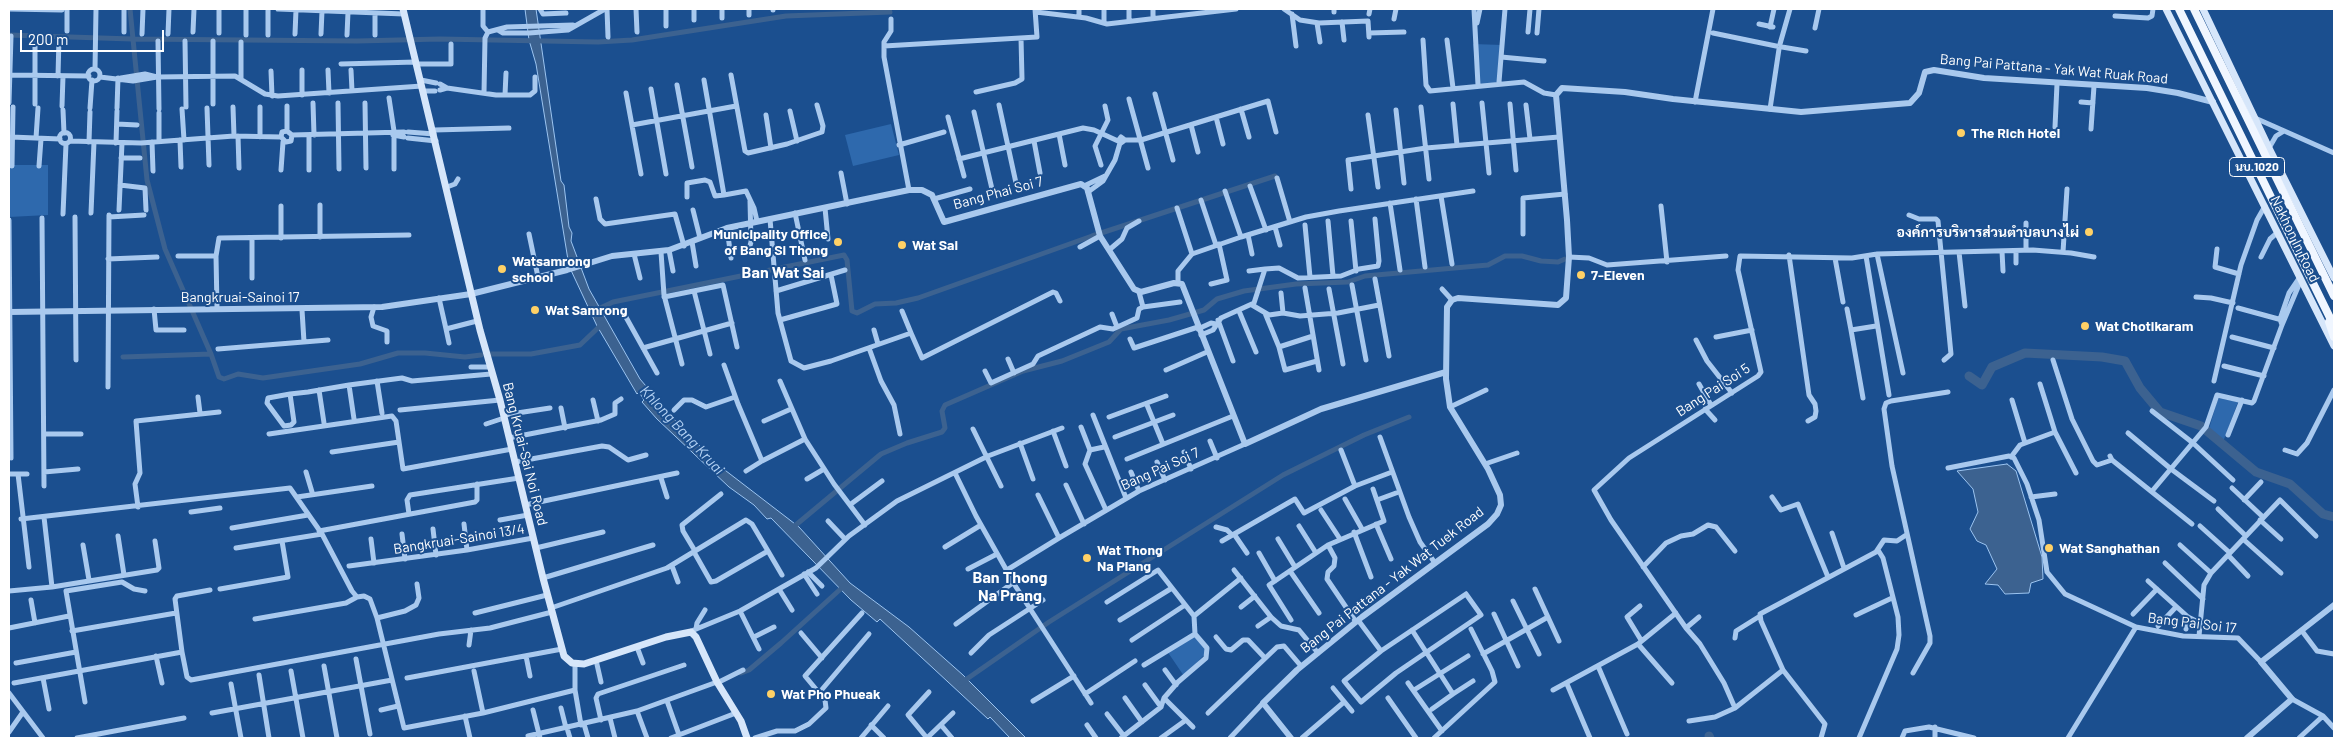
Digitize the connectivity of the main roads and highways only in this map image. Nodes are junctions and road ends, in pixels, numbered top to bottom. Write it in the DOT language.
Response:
graph roads {
  1 [pos="2166,9"];
  2 [pos="2179,9"];
  3 [pos="2194,9"];
  4 [pos="2203,9"];
  5 [pos="404,11"];
  6 [pos="2334,278"];
  7 [pos="2334,296"];
  8 [pos="2324,304"];
  9 [pos="2334,326"];
  10 [pos="2334,337"];
  11 [pos="2334,346"];
  12 [pos="747,738"];
  1 -- 11 [label="main road, Nakhon In Road / นบ.1020"];
  2 -- 8 [label="main road, Nakhon In Road / นบ.1020"];
  3 -- 7 [label="main road, Nakhon In Road / นบ.1020"];
  4 -- 6 [label="main road, Nakhon In Road / นบ.1020"];
  5 -- 12 [label="main road, Bang Kruai-Sai Noi Road"];
  8 -- 9 [label="main road, Nakhon In Road / นบ.1020"];
  8 -- 10 [label="main road"];
}
